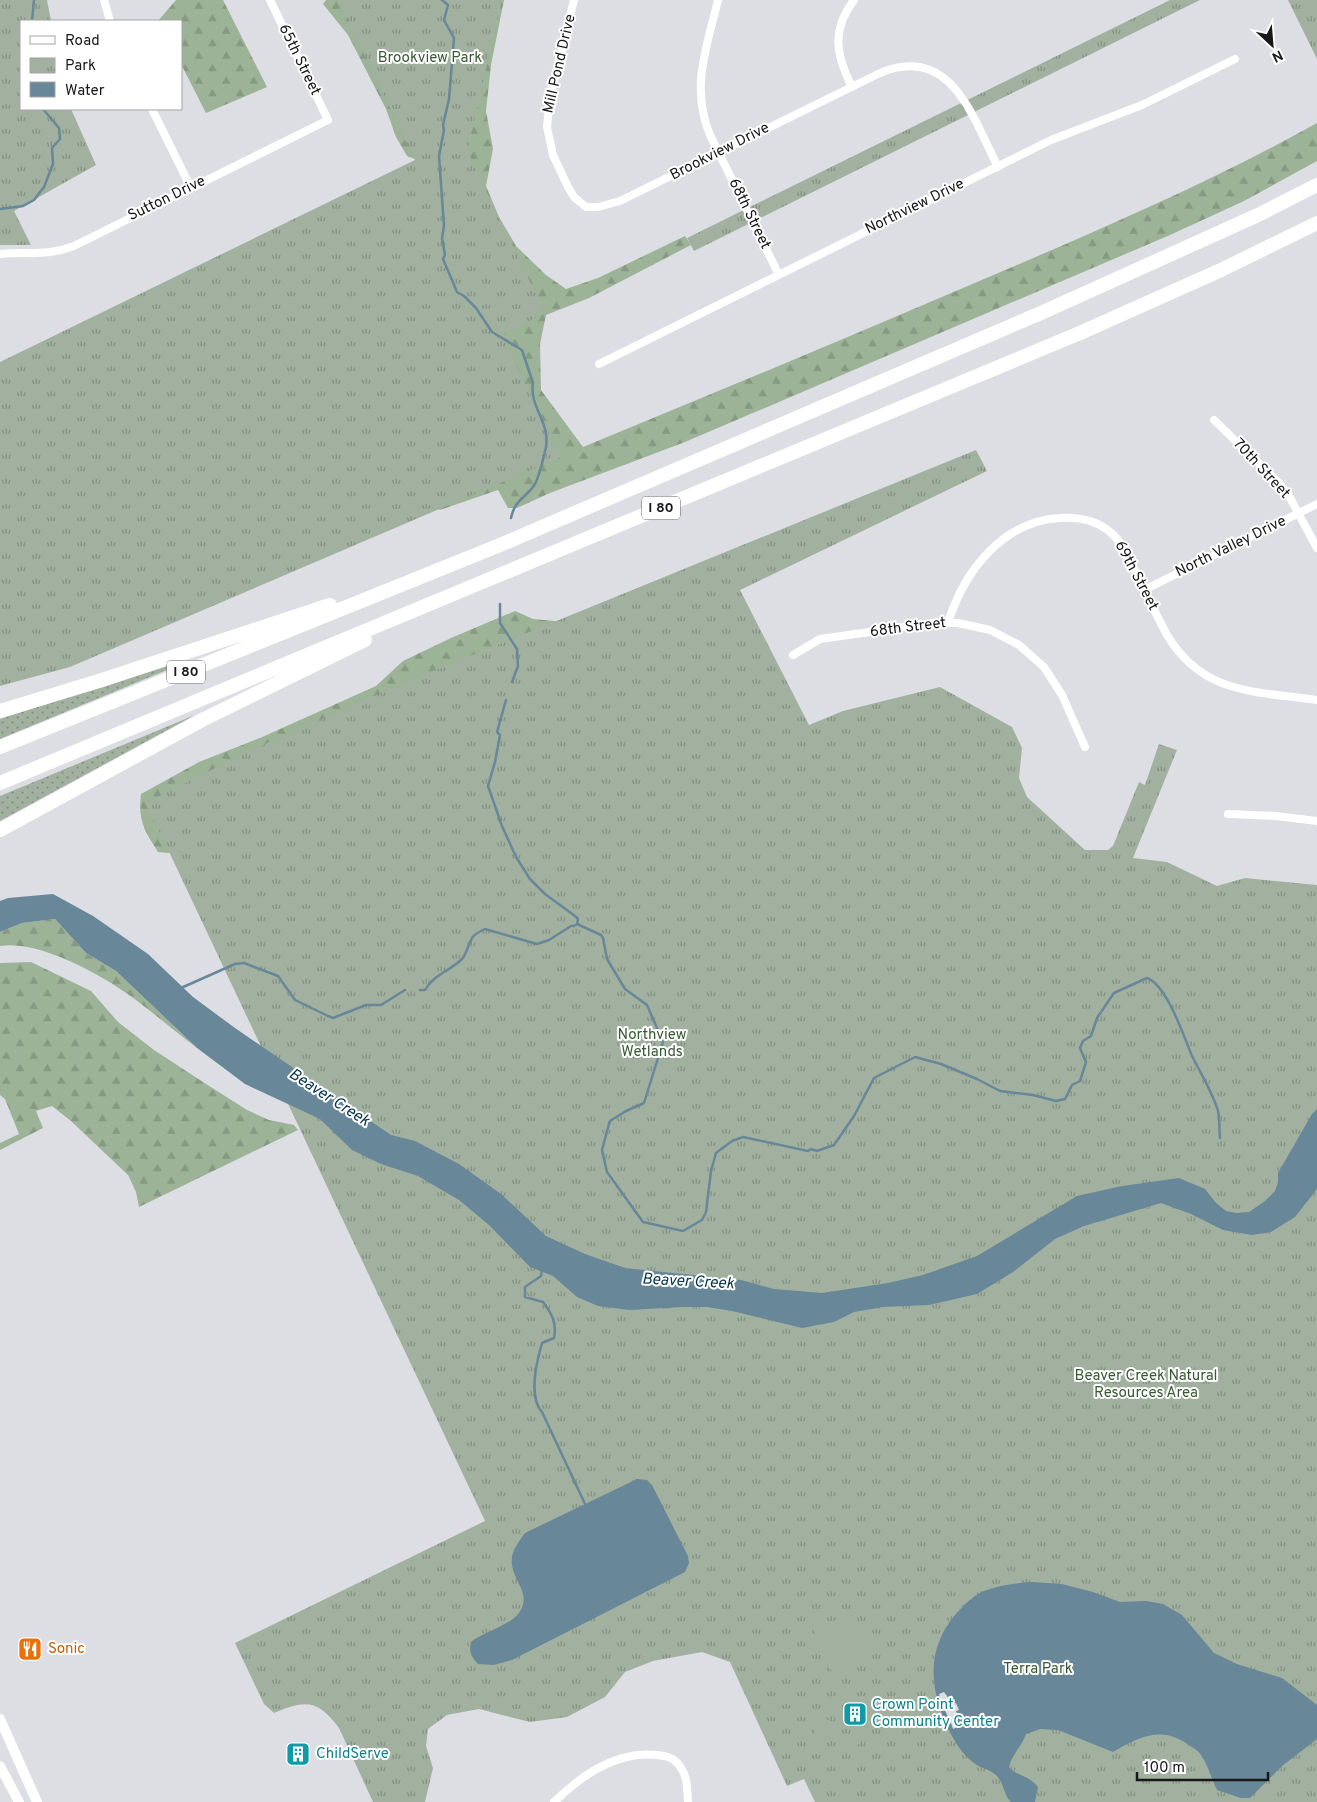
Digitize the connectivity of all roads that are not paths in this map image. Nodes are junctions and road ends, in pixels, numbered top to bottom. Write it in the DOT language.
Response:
graph roads {
  1 [pos="104,0"];
  2 [pos="270,0"];
  3 [pos="574,0"];
  4 [pos="718,0"];
  5 [pos="854,0"];
  6 [pos="110,20"];
  7 [pos="1235,59"];
  8 [pos="852,87"];
  9 [pos="152,110"];
  10 [pos="328,120"];
  11 [pos="718,152"];
  12 [pos="998,166"];
  13 [pos="1317,186"];
  14 [pos="191,188"];
  15 [pos="586,208"];
  16 [pos="1317,223"];
  17 [pos="0,254"];
  18 [pos="779,275"];
  19 [pos="600,364"];
  20 [pos="1214,420"];
  21 [pos="1317,504"];
  22 [pos="1299,513"];
  23 [pos="1317,548"];
  24 [pos="494,577"];
  25 [pos="1144,590"];
  26 [pos="373,597"];
  27 [pos="948,623"];
  28 [pos="793,655"];
  29 [pos="1317,700"];
  30 [pos="0,711"];
  31 [pos="0,747"];
  32 [pos="1085,747"];
  33 [pos="0,783"];
  34 [pos="1228,814"];
  35 [pos="1317,822"];
  36 [pos="0,830"];
  37 [pos="0,1720"];
  38 [pos="0,1766"];
  39 [pos="19,1802"];
  40 [pos="38,1802"];
  41 [pos="554,1802"];
  42 [pos="688,1802"];
  1 -- 6 [label="street"];
  2 -- 10 [label="street, 65th Street"];
  3 -- 15 [label="street, Mill Pond Drive"];
  4 -- 11 [label="street, 68th Street"];
  5 -- 8 [label="street"];
  7 -- 12 [label="street, Northview Drive"];
  8 -- 11 [label="street, Brookview Drive"];
  8 -- 12 [label="street, Brookview Drive"];
  9 -- 14 [label="street"];
  10 -- 14 [label="street, Sutton Drive"];
  11 -- 15 [label="street, Brookview Drive"];
  11 -- 18 [label="street, 68th Street"];
  12 -- 18 [label="street, Northview Drive"];
  13 -- 26 [label="highway, I 80"];
  14 -- 17 [label="street, Sutton Drive"];
  16 -- 24 [label="highway, I 80"];
  18 -- 19 [label="street, Northview Drive"];
  20 -- 22 [label="street, 70th Street"];
  21 -- 22 [label="street, North Valley Drive"];
  22 -- 23 [label="street, 70th Street"];
  22 -- 25 [label="street, North Valley Drive"];
  24 -- 33 [label="highway, I 80"];
  24 -- 36 [label="highway"];
  25 -- 27 [label="street, 69th Street"];
  25 -- 29 [label="street, 69th Street"];
  26 -- 30 [label="highway"];
  26 -- 31 [label="highway, I 80"];
  27 -- 28 [label="street, 68th Street"];
  27 -- 32 [label="street, 68th Street"];
  34 -- 35 [label="street"];
  37 -- 40 [label="main road"];
  38 -- 39 [label="main road"];
  41 -- 42 [label="street"];
}
